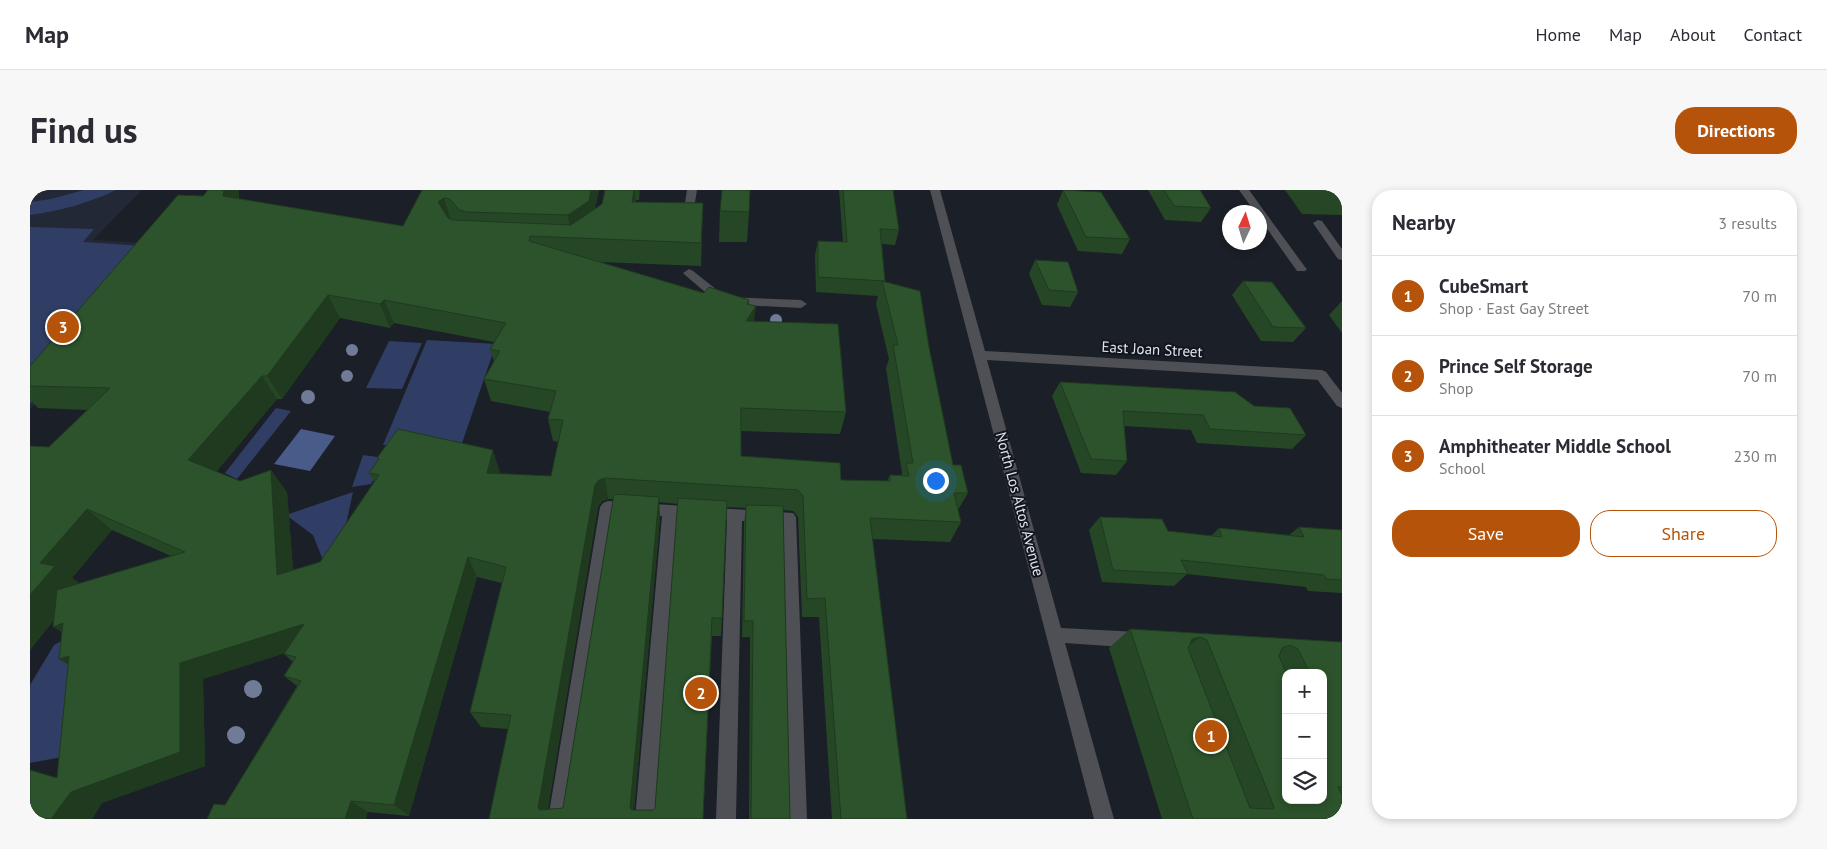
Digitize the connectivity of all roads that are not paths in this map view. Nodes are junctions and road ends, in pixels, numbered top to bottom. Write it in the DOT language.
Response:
graph roads {
  1 [pos="692,190"];
  2 [pos="935,190"];
  3 [pos="1244,190"];
  4 [pos="664,205"];
  5 [pos="1318,223"];
  6 [pos="1342,257"];
  7 [pos="1301,269"];
  8 [pos="689,273"];
  9 [pos="802,304"];
  10 [pos="980,355"];
  11 [pos="1342,403"];
  12 [pos="670,510"];
  13 [pos="735,514"];
  14 [pos="1055,635"];
  15 [pos="1154,640"];
  16 [pos="558,819"];
  17 [pos="645,819"];
  18 [pos="726,819"];
  19 [pos="797,819"];
  20 [pos="1104,819"];
  1 -- 4 [label="street"];
  2 -- 10 [label="street, North Los Altos Avenue"];
  3 -- 7 [label="street"];
  5 -- 6 [label="street"];
  8 -- 9 [label="street"];
  10 -- 11 [label="street, East Joan Street"];
  10 -- 14 [label="street, North Los Altos Avenue"];
  12 -- 13 [label="street"];
  12 -- 16 [label="street"];
  12 -- 17 [label="street"];
  13 -- 18 [label="street"];
  13 -- 19 [label="street"];
  14 -- 15 [label="street"];
  14 -- 20 [label="street, North Los Altos Avenue"];
}
